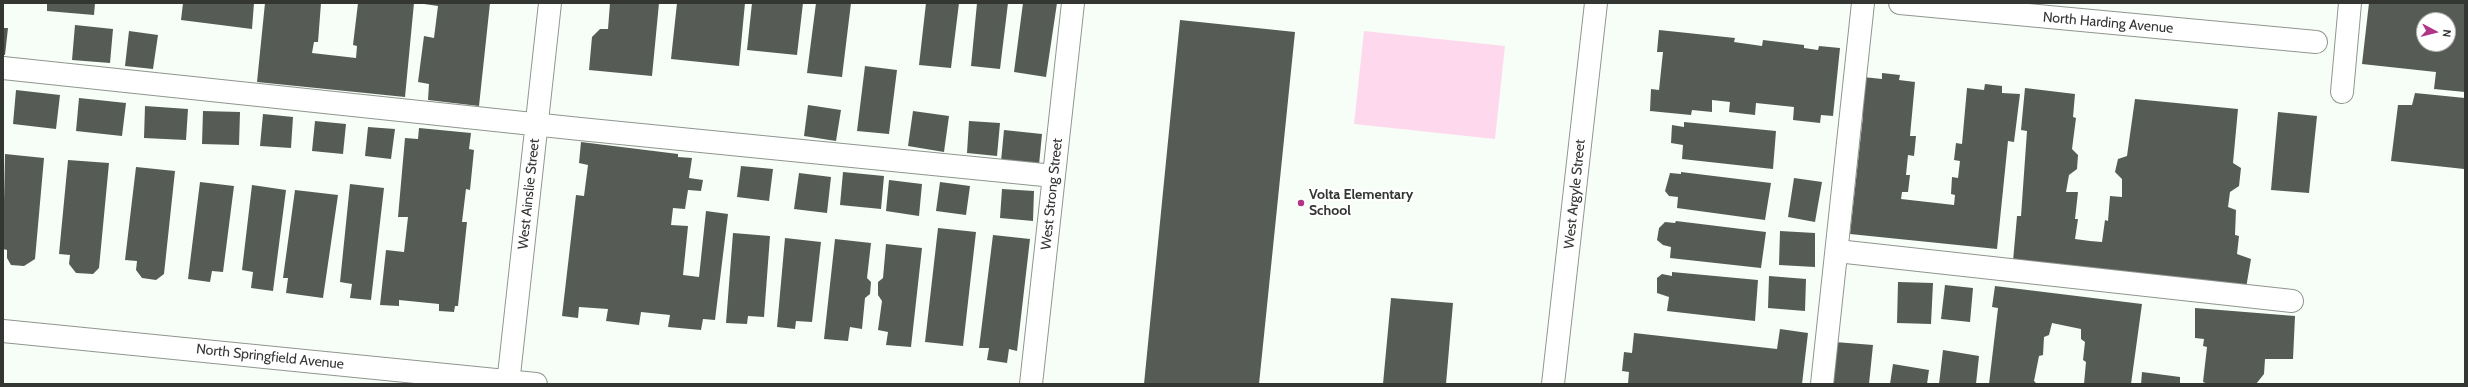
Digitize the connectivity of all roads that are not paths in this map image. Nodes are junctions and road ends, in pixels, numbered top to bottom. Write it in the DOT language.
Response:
graph roads {
  1 [pos="550,3"];
  2 [pos="1073,3"];
  3 [pos="1596,3"];
  4 [pos="1863,3"];
  5 [pos="1900,3"];
  6 [pos="2350,3"];
  7 [pos="2316,42"];
  8 [pos="3,68"];
  9 [pos="2342,92"];
  10 [pos="536,125"];
  11 [pos="1054,176"];
  12 [pos="1837,251"];
  13 [pos="2292,301"];
  14 [pos="3,331"];
  15 [pos="508,382"];
  16 [pos="536,384"];
  17 [pos="1032,384"];
  18 [pos="1553,384"];
  19 [pos="1822,384"];
  1 -- 10 [label="street, West Ainslie Street"];
  2 -- 11 [label="street, West Strong Street"];
  3 -- 18 [label="street, West Argyle Street"];
  4 -- 12 [label="street"];
  5 -- 7 [label="street, North Harding Avenue"];
  6 -- 9 [label="street"];
  8 -- 10 [label="street"];
  10 -- 11 [label="street"];
  10 -- 15 [label="street, West Ainslie Street"];
  11 -- 17 [label="street, West Strong Street"];
  12 -- 13 [label="street"];
  12 -- 19 [label="street"];
  14 -- 15 [label="street, North Springfield Avenue"];
  15 -- 16 [label="street, North Springfield Avenue"];
}
